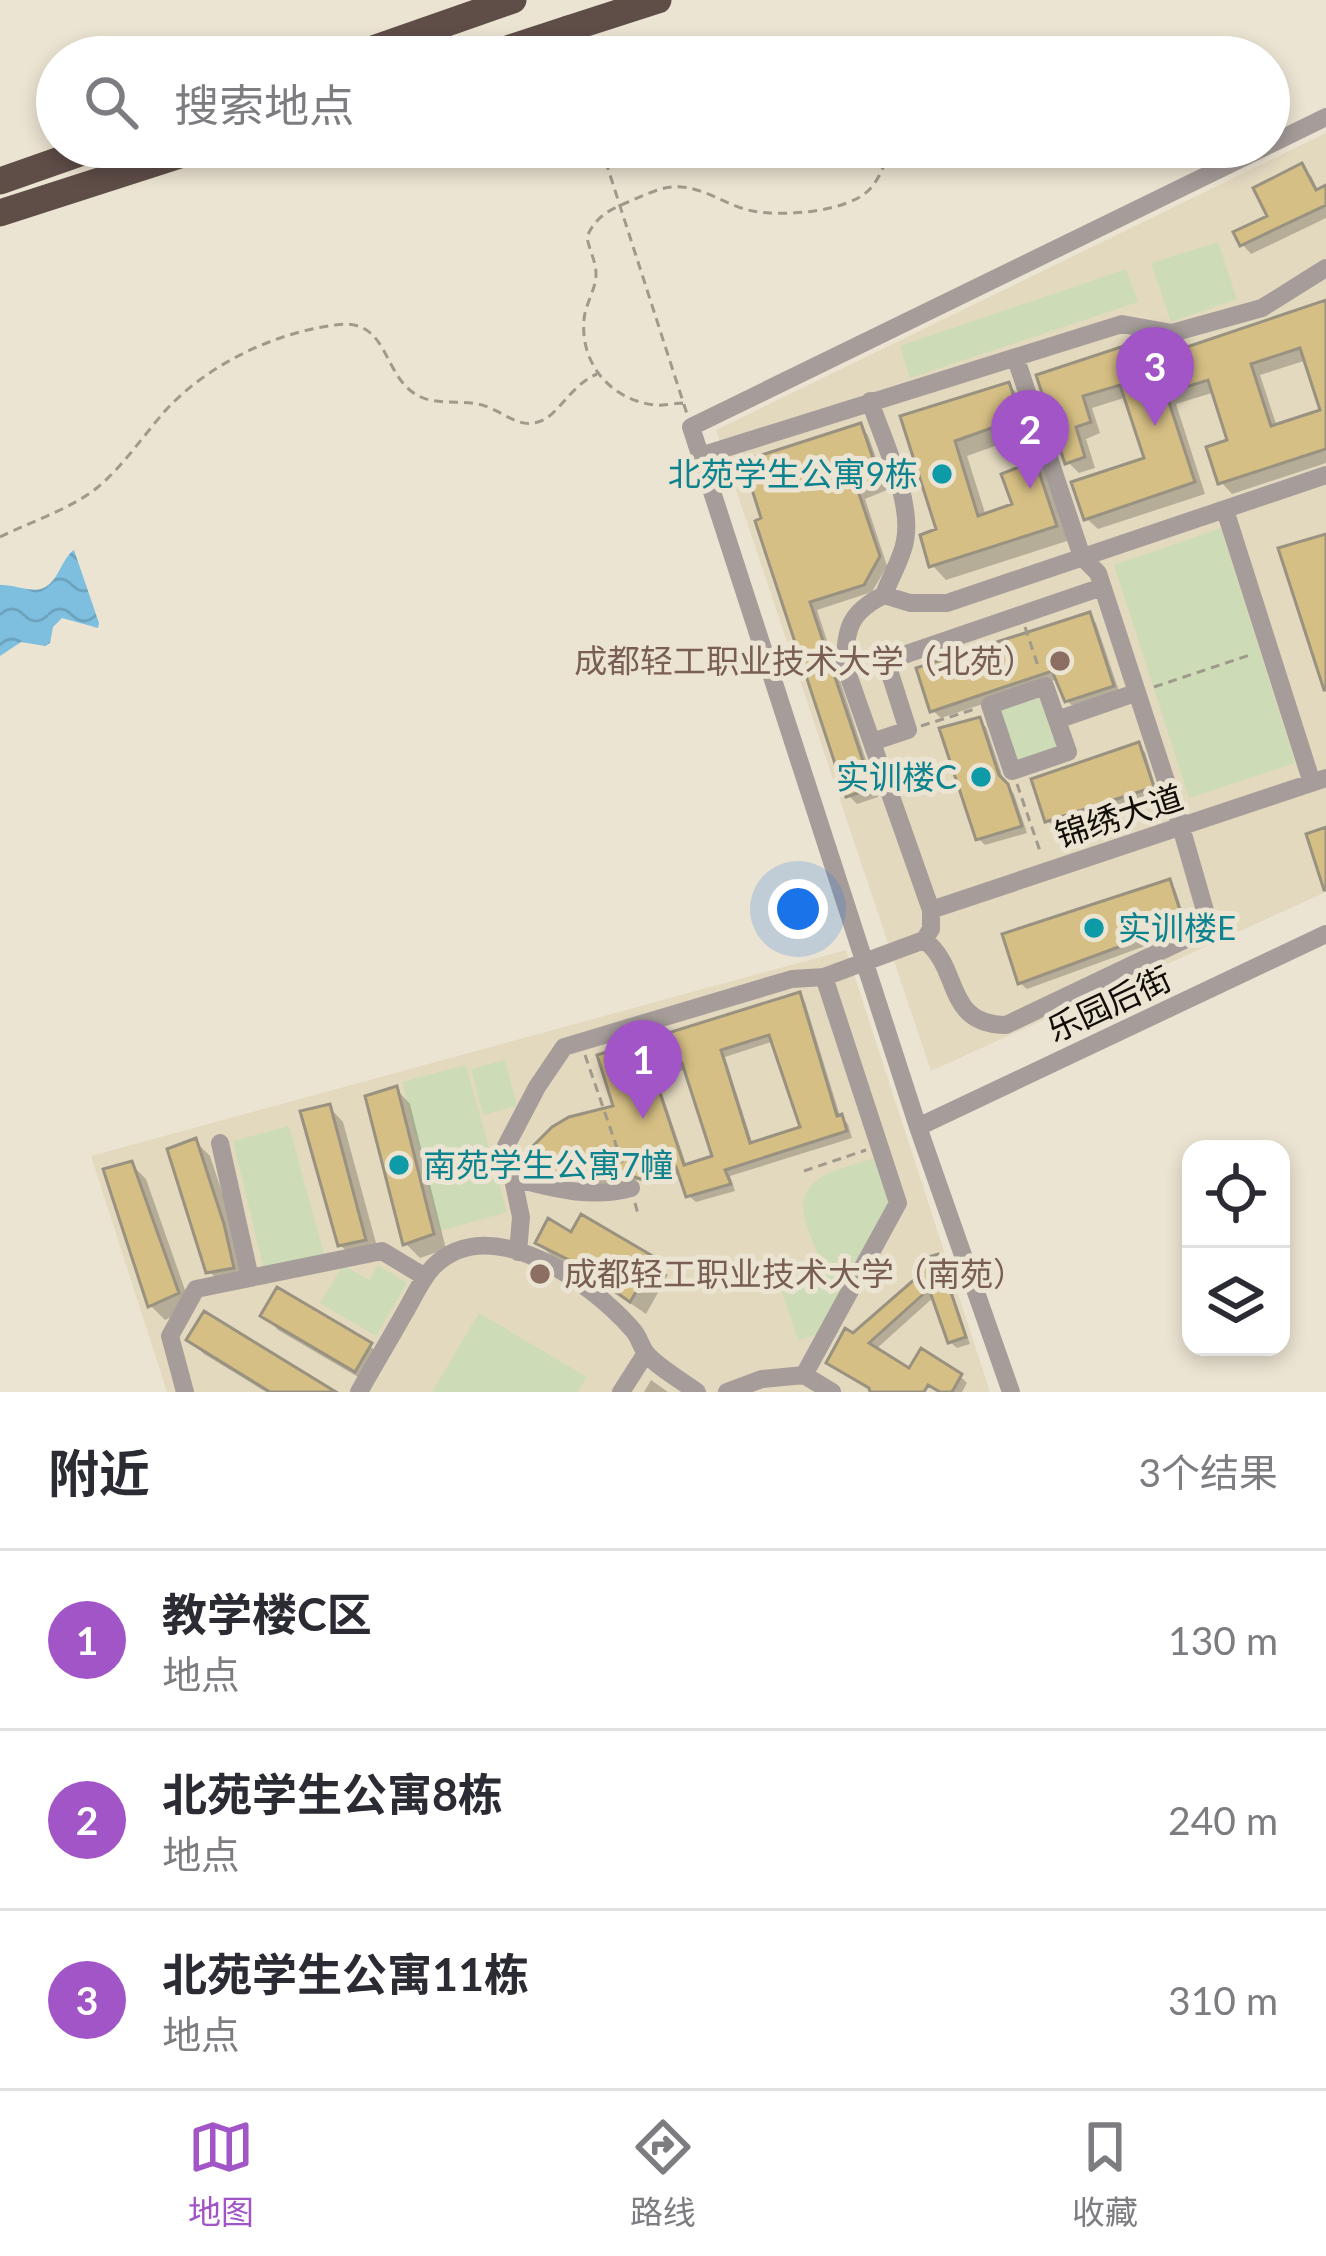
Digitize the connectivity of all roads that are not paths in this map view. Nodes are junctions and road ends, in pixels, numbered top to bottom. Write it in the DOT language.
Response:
graph roads {
  1 [pos="658,0"];
  2 [pos="502,3"];
  3 [pos="409,36"];
  4 [pos="547,36"];
  5 [pos="1326,117"];
  6 [pos="1290,135"];
  7 [pos="39,168"];
  8 [pos="140,168"];
  9 [pos="1222,168"];
  10 [pos="0,182"];
  11 [pos="0,213"];
  12 [pos="1326,268"];
  13 [pos="1016,359"];
  14 [pos="870,401"];
  15 [pos="700,456"];
  16 [pos="1325,479"];
  17 [pos="1225,510"];
  18 [pos="1082,557"];
  19 [pos="1010,581"];
  20 [pos="1102,587"];
  21 [pos="884,595"];
  22 [pos="1021,614"];
  23 [pos="1135,693"];
  24 [pos="1057,720"];
  25 [pos="872,742"];
  26 [pos="1319,780"];
  27 [pos="1181,827"];
  28 [pos="931,910"];
  29 [pos="1326,934"];
  30 [pos="924,940"];
  31 [pos="866,963"];
  32 [pos="824,976"];
  33 [pos="918,1127"];
  34 [pos="220,1143"];
  35 [pos="513,1178"];
  36 [pos="631,1188"];
  37 [pos="518,1252"];
  38 [pos="425,1277"];
  39 [pos="250,1278"];
  40 [pos="646,1353"];
  41 [pos="804,1375"];
  42 [pos="185,1392"];
  43 [pos="359,1392"];
  44 [pos="621,1392"];
  45 [pos="697,1392"];
  46 [pos="727,1392"];
  47 [pos="832,1392"];
  48 [pos="1011,1392"];
  1 -- 4 [label="highway, bridge"];
  2 -- 3 [label="highway"];
  5 -- 6 [label="street"];
  7 -- 10 [label="highway"];
  8 -- 11 [label="highway"];
  9 -- 15 [label="street"];
  12 -- 13 [label="street"];
  13 -- 14 [label="street"];
  13 -- 18 [label="street"];
  14 -- 15 [label="street"];
  14 -- 21 [label="street"];
  15 -- 31 [label="street"];
  16 -- 17 [label="street"];
  17 -- 18 [label="street"];
  17 -- 26 [label="street"];
  18 -- 19 [label="street"];
  18 -- 20 [label="street"];
  19 -- 21 [label="street"];
  19 -- 22 [label="street"];
  20 -- 22 [label="street"];
  20 -- 23 [label="street"];
  21 -- 25 [label="street"];
  22 -- 25 [label="street"];
  23 -- 24 [label="street"];
  23 -- 27 [label="street"];
  24 -- 24 [label="street"];
  25 -- 28 [label="street"];
  26 -- 27 [label="street, 锦绣大道"];
  27 -- 28 [label="street, 锦绣大道"];
  27 -- 30 [label="street"];
  28 -- 30 [label="street"];
  29 -- 33 [label="street, 乐园后街"];
  30 -- 31 [label="street"];
  31 -- 32 [label="street"];
  31 -- 33 [label="street"];
  32 -- 35 [label="street"];
  32 -- 41 [label="street"];
  33 -- 48 [label="street"];
  34 -- 39 [label="street"];
  35 -- 36 [label="street"];
  35 -- 37 [label="street"];
  37 -- 38 [label="street"];
  37 -- 40 [label="street"];
  38 -- 39 [label="street"];
  38 -- 43 [label="street"];
  39 -- 42 [label="street"];
  40 -- 44 [label="street"];
  40 -- 45 [label="street"];
  41 -- 46 [label="street"];
  41 -- 47 [label="street"];
}
